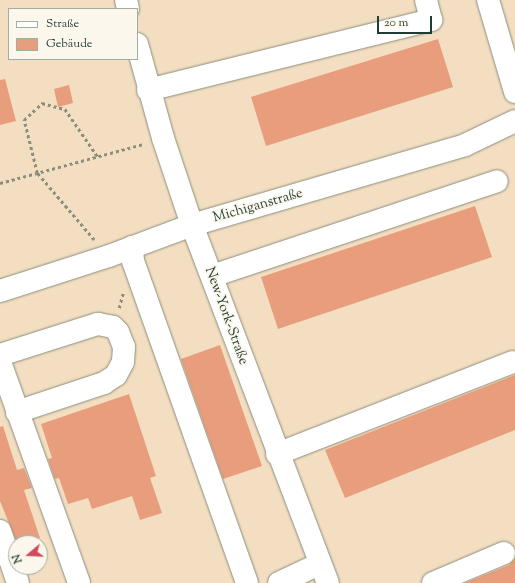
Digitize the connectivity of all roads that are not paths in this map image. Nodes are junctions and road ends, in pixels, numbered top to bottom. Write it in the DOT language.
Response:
graph roads {
  1 [pos="426,0"];
  2 [pos="488,0"];
  3 [pos="138,48"];
  4 [pos="148,90"];
  5 [pos="515,92"];
  6 [pos="515,121"];
  7 [pos="497,181"];
  8 [pos="192,225"];
  9 [pos="132,247"];
  10 [pos="212,276"];
  11 [pos="0,291"];
  12 [pos="0,355"];
  13 [pos="0,362"];
  14 [pos="513,362"];
  15 [pos="17,412"];
  16 [pos="277,454"];
  17 [pos="0,531"];
  18 [pos="504,553"];
  19 [pos="324,574"];
  20 [pos="18,583"];
  21 [pos="79,583"];
  22 [pos="247,583"];
  23 [pos="279,583"];
  24 [pos="433,583"];
  1 -- 4 [label="street"];
  2 -- 5 [label="street"];
  3 -- 4 [label="street, New-York-Straße"];
  4 -- 8 [label="street, New-York-Straße"];
  6 -- 8 [label="street, Michiganstraße"];
  7 -- 10 [label="street"];
  8 -- 9 [label="street, Michiganstraße"];
  8 -- 10 [label="street, New-York-Straße"];
  9 -- 11 [label="street, Michiganstraße"];
  9 -- 22 [label="street"];
  10 -- 16 [label="street, New-York-Straße"];
  12 -- 15 [label="street"];
  13 -- 15 [label="street"];
  14 -- 16 [label="street"];
  15 -- 21 [label="street"];
  16 -- 19 [label="street, New-York-Straße"];
  17 -- 20 [label="street"];
  18 -- 24 [label="street"];
  19 -- 23 [label="street"];
}
